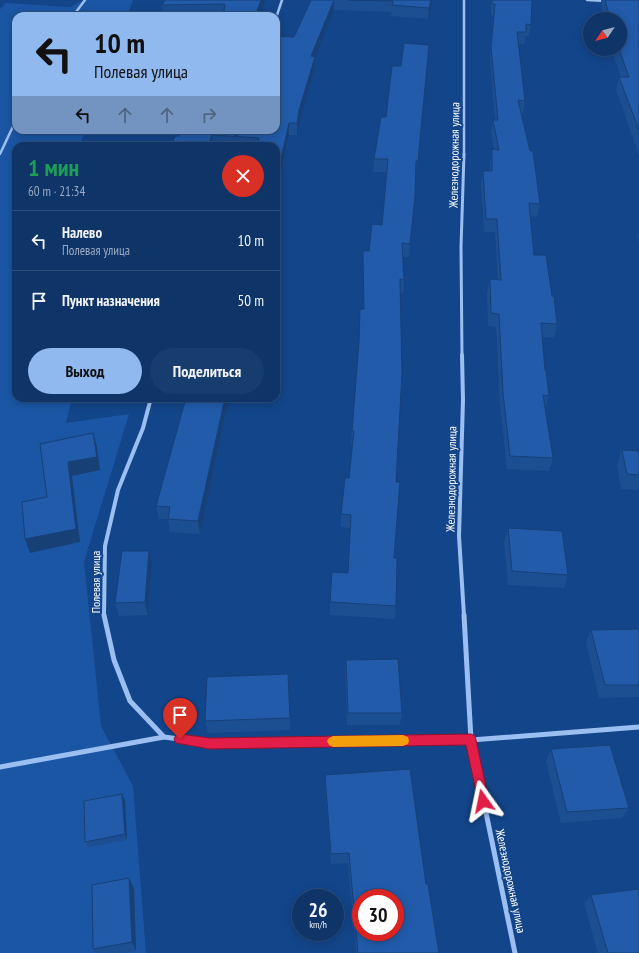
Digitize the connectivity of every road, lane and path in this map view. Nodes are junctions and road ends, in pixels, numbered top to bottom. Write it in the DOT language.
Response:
graph roads {
  1 [pos="85,0"];
  2 [pos="282,0"];
  3 [pos="464,0"];
  4 [pos="587,0"];
  5 [pos="609,1"];
  6 [pos="76,12"];
  7 [pos="278,12"];
  8 [pos="12,128"];
  9 [pos="0,154"];
  10 [pos="150,402"];
  11 [pos="639,727"];
  12 [pos="164,737"];
  13 [pos="471,740"];
  14 [pos="0,767"];
  15 [pos="515,953"];
  1 -- 6 [label="street"];
  2 -- 7 [label="street"];
  3 -- 13 [label="street, Железнодорожная улица"];
  4 -- 5 [label="street"];
  8 -- 9 [label="street"];
  10 -- 12 [label="street, Полевая улица"];
  11 -- 13 [label="street"];
  12 -- 13 [label="street"];
  12 -- 14 [label="street"];
  13 -- 15 [label="street, Железнодорожная улица"];
}
